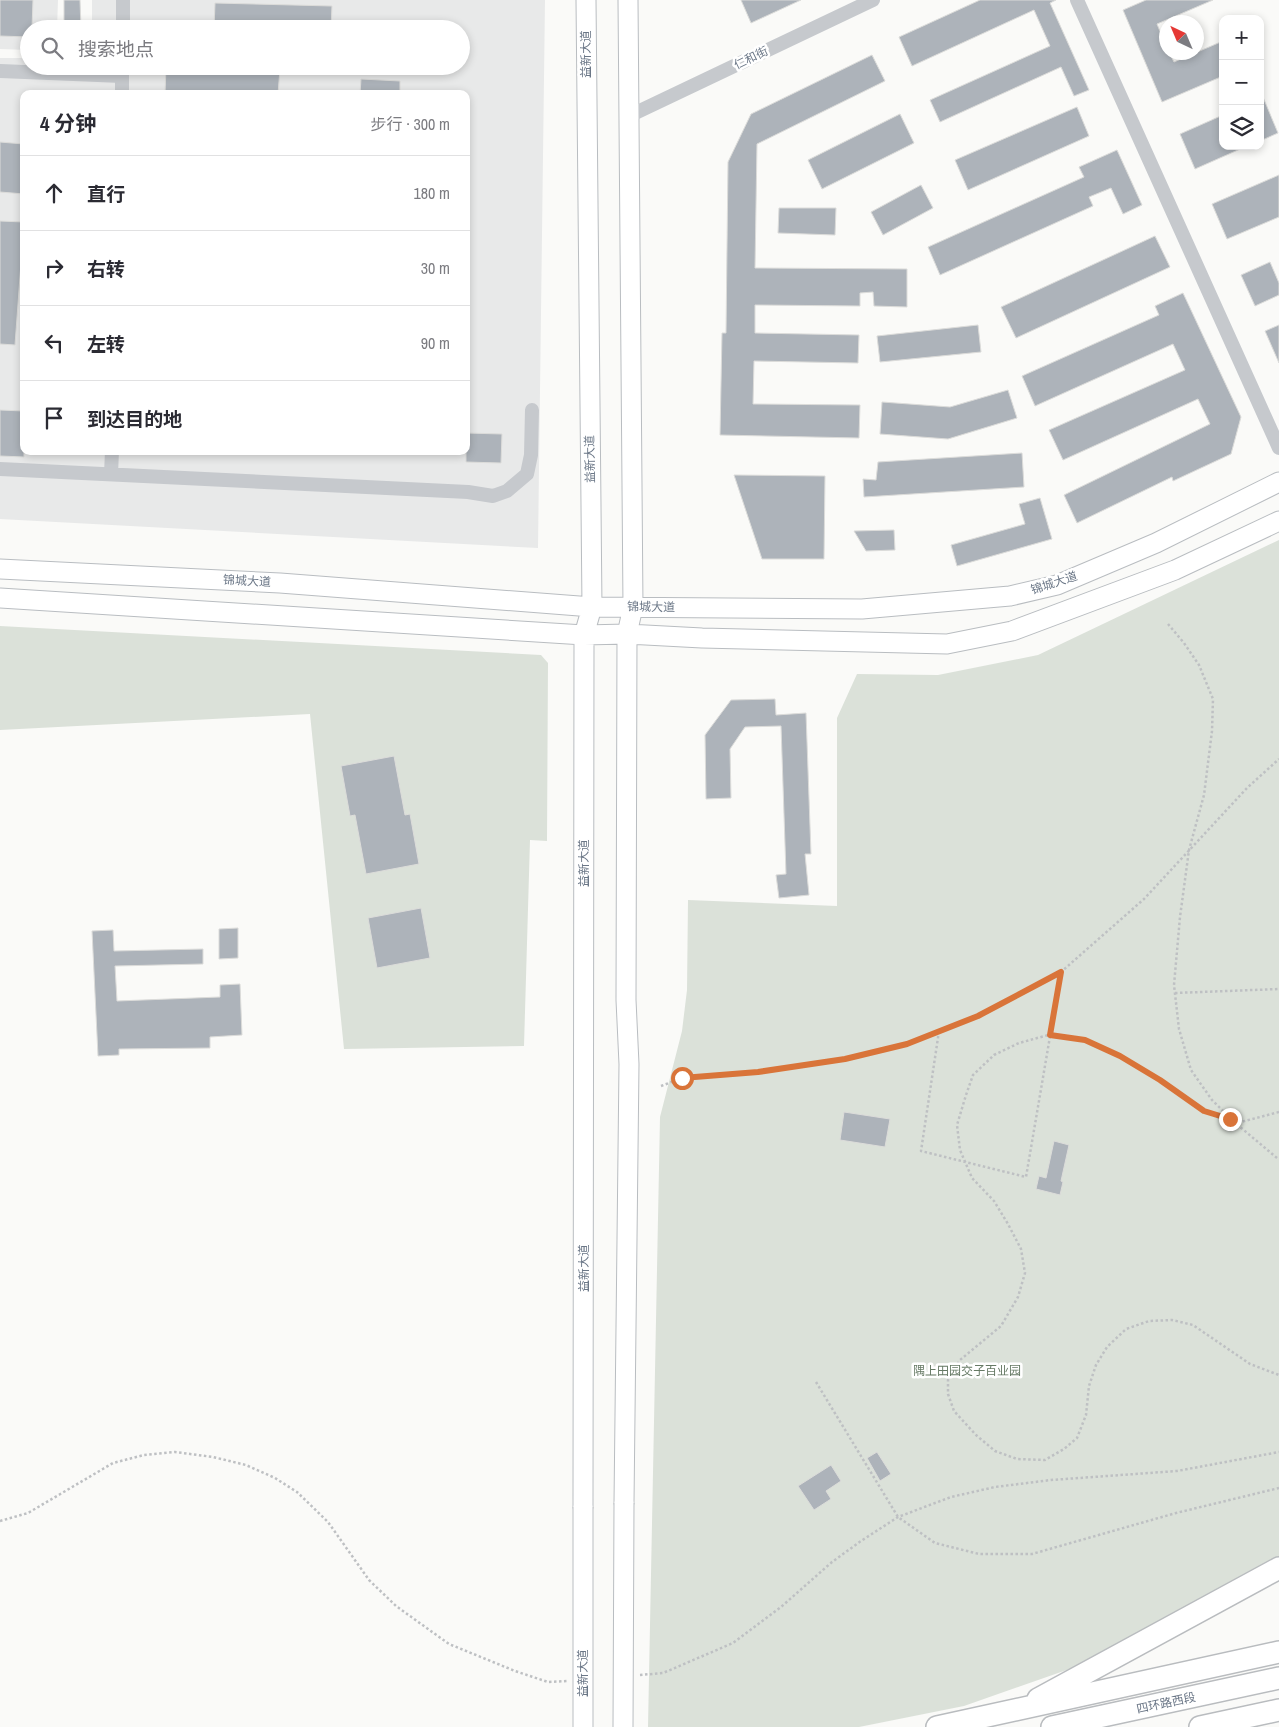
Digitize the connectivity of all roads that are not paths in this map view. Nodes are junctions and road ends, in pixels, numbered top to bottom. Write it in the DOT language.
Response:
graph roads {
  1 [pos="123,0"];
  2 [pos="586,0"];
  3 [pos="628,0"];
  4 [pos="873,0"];
  5 [pos="1077,0"];
  6 [pos="123,20"];
  7 [pos="0,71"];
  8 [pos="20,71"];
  9 [pos="122,75"];
  10 [pos="122,90"];
  11 [pos="629,116"];
  12 [pos="532,410"];
  13 [pos="1279,448"];
  14 [pos="112,455"];
  15 [pos="0,469"];
  16 [pos="111,474"];
  17 [pos="1279,482"];
  18 [pos="1279,521"];
  19 [pos="0,569"];
  20 [pos="0,598"];
  21 [pos="633,607"];
  22 [pos="592,608"];
  23 [pos="627,634"];
  24 [pos="584,635"];
  25 [pos="1279,1568"];
  26 [pos="1279,1652"];
  27 [pos="1279,1678"];
  28 [pos="1016,1710"];
  29 [pos="1279,1710"];
  30 [pos="582,1727"];
  31 [pos="623,1727"];
  32 [pos="937,1727"];
  33 [pos="1052,1727"];
  34 [pos="1200,1727"];
  1 -- 6 [label="street"];
  2 -- 22 [label="main road, 益新大道"];
  3 -- 11 [label="main road"];
  4 -- 11 [label="street, 仁和街"];
  5 -- 13 [label="street"];
  7 -- 8 [label="street"];
  9 -- 10 [label="street"];
  11 -- 21 [label="main road"];
  12 -- 16 [label="street"];
  14 -- 16 [label="street"];
  15 -- 16 [label="street"];
  17 -- 21 [label="main road, 锦城大道"];
  18 -- 23 [label="main road"];
  19 -- 22 [label="main road, 锦城大道"];
  20 -- 24 [label="main road"];
  21 -- 22 [label="main road, 锦城大道"];
  21 -- 23 [label="main road"];
  22 -- 24 [label="main road, 益新大道"];
  23 -- 24 [label="main road"];
  23 -- 31 [label="main road, bridge"];
  24 -- 30 [label="main road, 益新大道, bridge"];
  25 -- 28 [label="highway"];
  26 -- 28 [label="highway"];
  27 -- 33 [label="highway, 四环路西段"];
  28 -- 32 [label="highway"];
  29 -- 34 [label="highway"];
}
